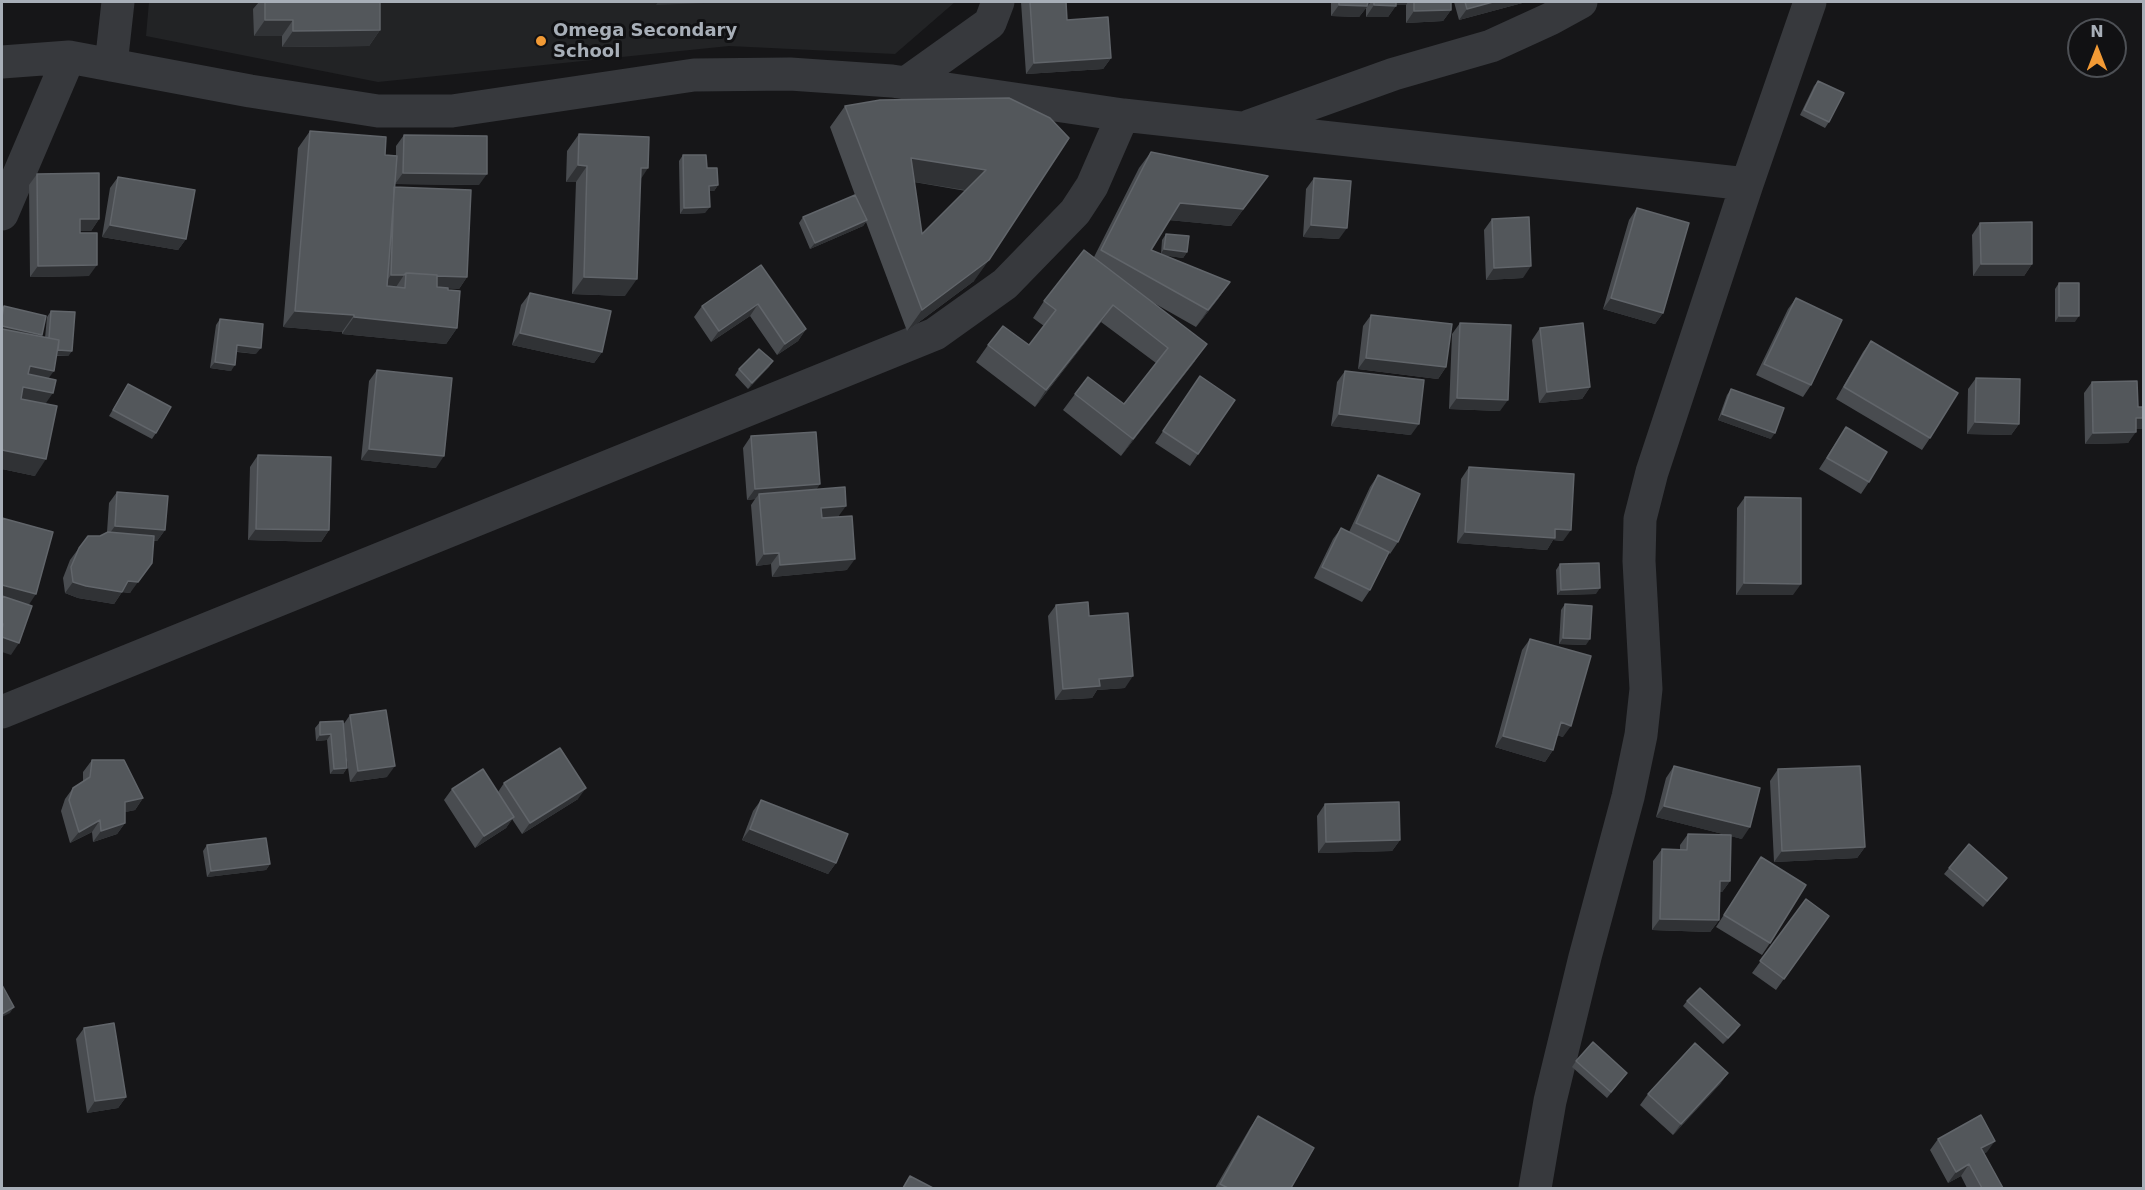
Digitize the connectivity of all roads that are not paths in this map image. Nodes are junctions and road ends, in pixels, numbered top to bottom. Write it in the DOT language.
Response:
graph roads {
  1 [pos="118,2"];
  2 [pos="998,2"];
  3 [pos="1581,2"];
  4 [pos="1810,2"];
  5 [pos="69,57"];
  6 [pos="2,62"];
  7 [pos="111,64"];
  8 [pos="906,82"];
  9 [pos="1124,115"];
  10 [pos="1241,128"];
  11 [pos="1747,184"];
  12 [pos="2,214"];
  13 [pos="2,712"];
  14 [pos="1535,1188"];
  1 -- 7 [label="street"];
  2 -- 8 [label="street"];
  3 -- 10 [label="street"];
  4 -- 11 [label="street"];
  5 -- 6 [label="street"];
  5 -- 7 [label="street"];
  5 -- 12 [label="street"];
  7 -- 8 [label="street"];
  8 -- 9 [label="street"];
  9 -- 10 [label="street"];
  9 -- 13 [label="street"];
  10 -- 11 [label="street"];
  11 -- 14 [label="street"];
}
